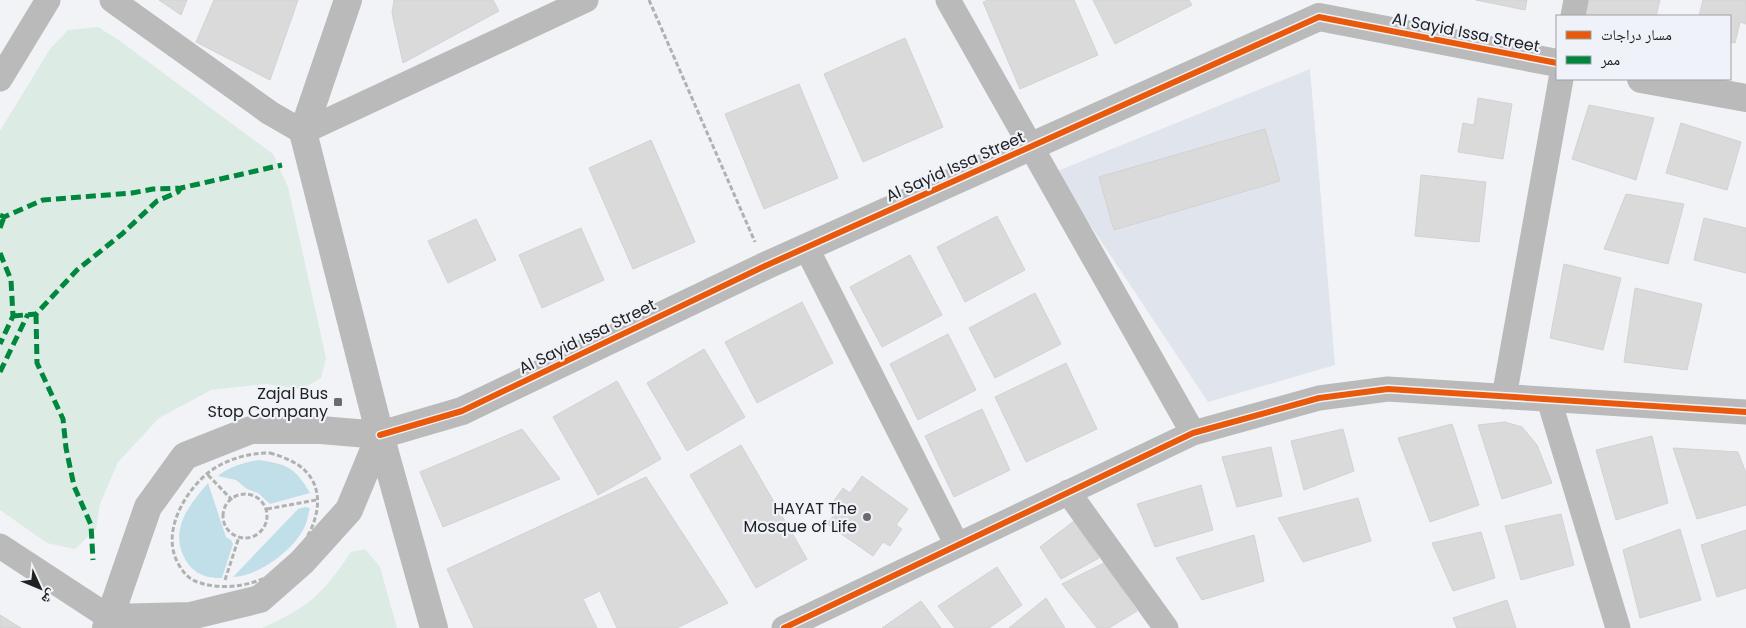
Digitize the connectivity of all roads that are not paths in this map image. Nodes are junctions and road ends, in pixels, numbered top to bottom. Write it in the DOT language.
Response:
graph roads {
  1 [pos="48,0"];
  2 [pos="112,0"];
  3 [pos="348,0"];
  4 [pos="586,0"];
  5 [pos="948,0"];
  6 [pos="1576,0"];
  7 [pos="1319,9"];
  8 [pos="1573,15"];
  9 [pos="1556,64"];
  10 [pos="0,79"];
  11 [pos="1561,80"];
  12 [pos="1647,80"];
  13 [pos="1746,98"];
  14 [pos="303,132"];
  15 [pos="1030,147"];
  16 [pos="806,247"];
  17 [pos="1504,397"];
  18 [pos="1549,400"];
  19 [pos="1746,412"];
  20 [pos="1193,433"];
  21 [pos="380,435"];
  22 [pos="1068,492"];
  23 [pos="957,545"];
  24 [pos="0,546"];
  25 [pos="114,625"];
  26 [pos="434,628"];
  27 [pos="784,628"];
  28 [pos="1166,628"];
  29 [pos="1618,628"];
  1 -- 10 [label="street"];
  2 -- 14 [label="street"];
  3 -- 14 [label="street"];
  4 -- 14 [label="street"];
  5 -- 15 [label="street"];
  6 -- 8 [label="street"];
  7 -- 9 [label="street, Al Sayid Issa Street"];
  7 -- 15 [label="street, Al Sayid Issa Street"];
  11 -- 17 [label="street"];
  12 -- 13 [label="street"];
  14 -- 21 [label="street"];
  15 -- 16 [label="street, Al Sayid Issa Street"];
  15 -- 20 [label="street"];
  16 -- 21 [label="street, Al Sayid Issa Street"];
  16 -- 23 [label="street"];
  17 -- 18 [label="street"];
  17 -- 20 [label="street"];
  18 -- 19 [label="street"];
  18 -- 29 [label="street"];
  20 -- 22 [label="street"];
  21 -- 25 [label="street"];
  21 -- 25 [label="street, Al Sayid Issa Street"];
  21 -- 26 [label="street"];
  22 -- 23 [label="street"];
  22 -- 28 [label="street"];
  23 -- 27 [label="street"];
  24 -- 25 [label="street"];
}
